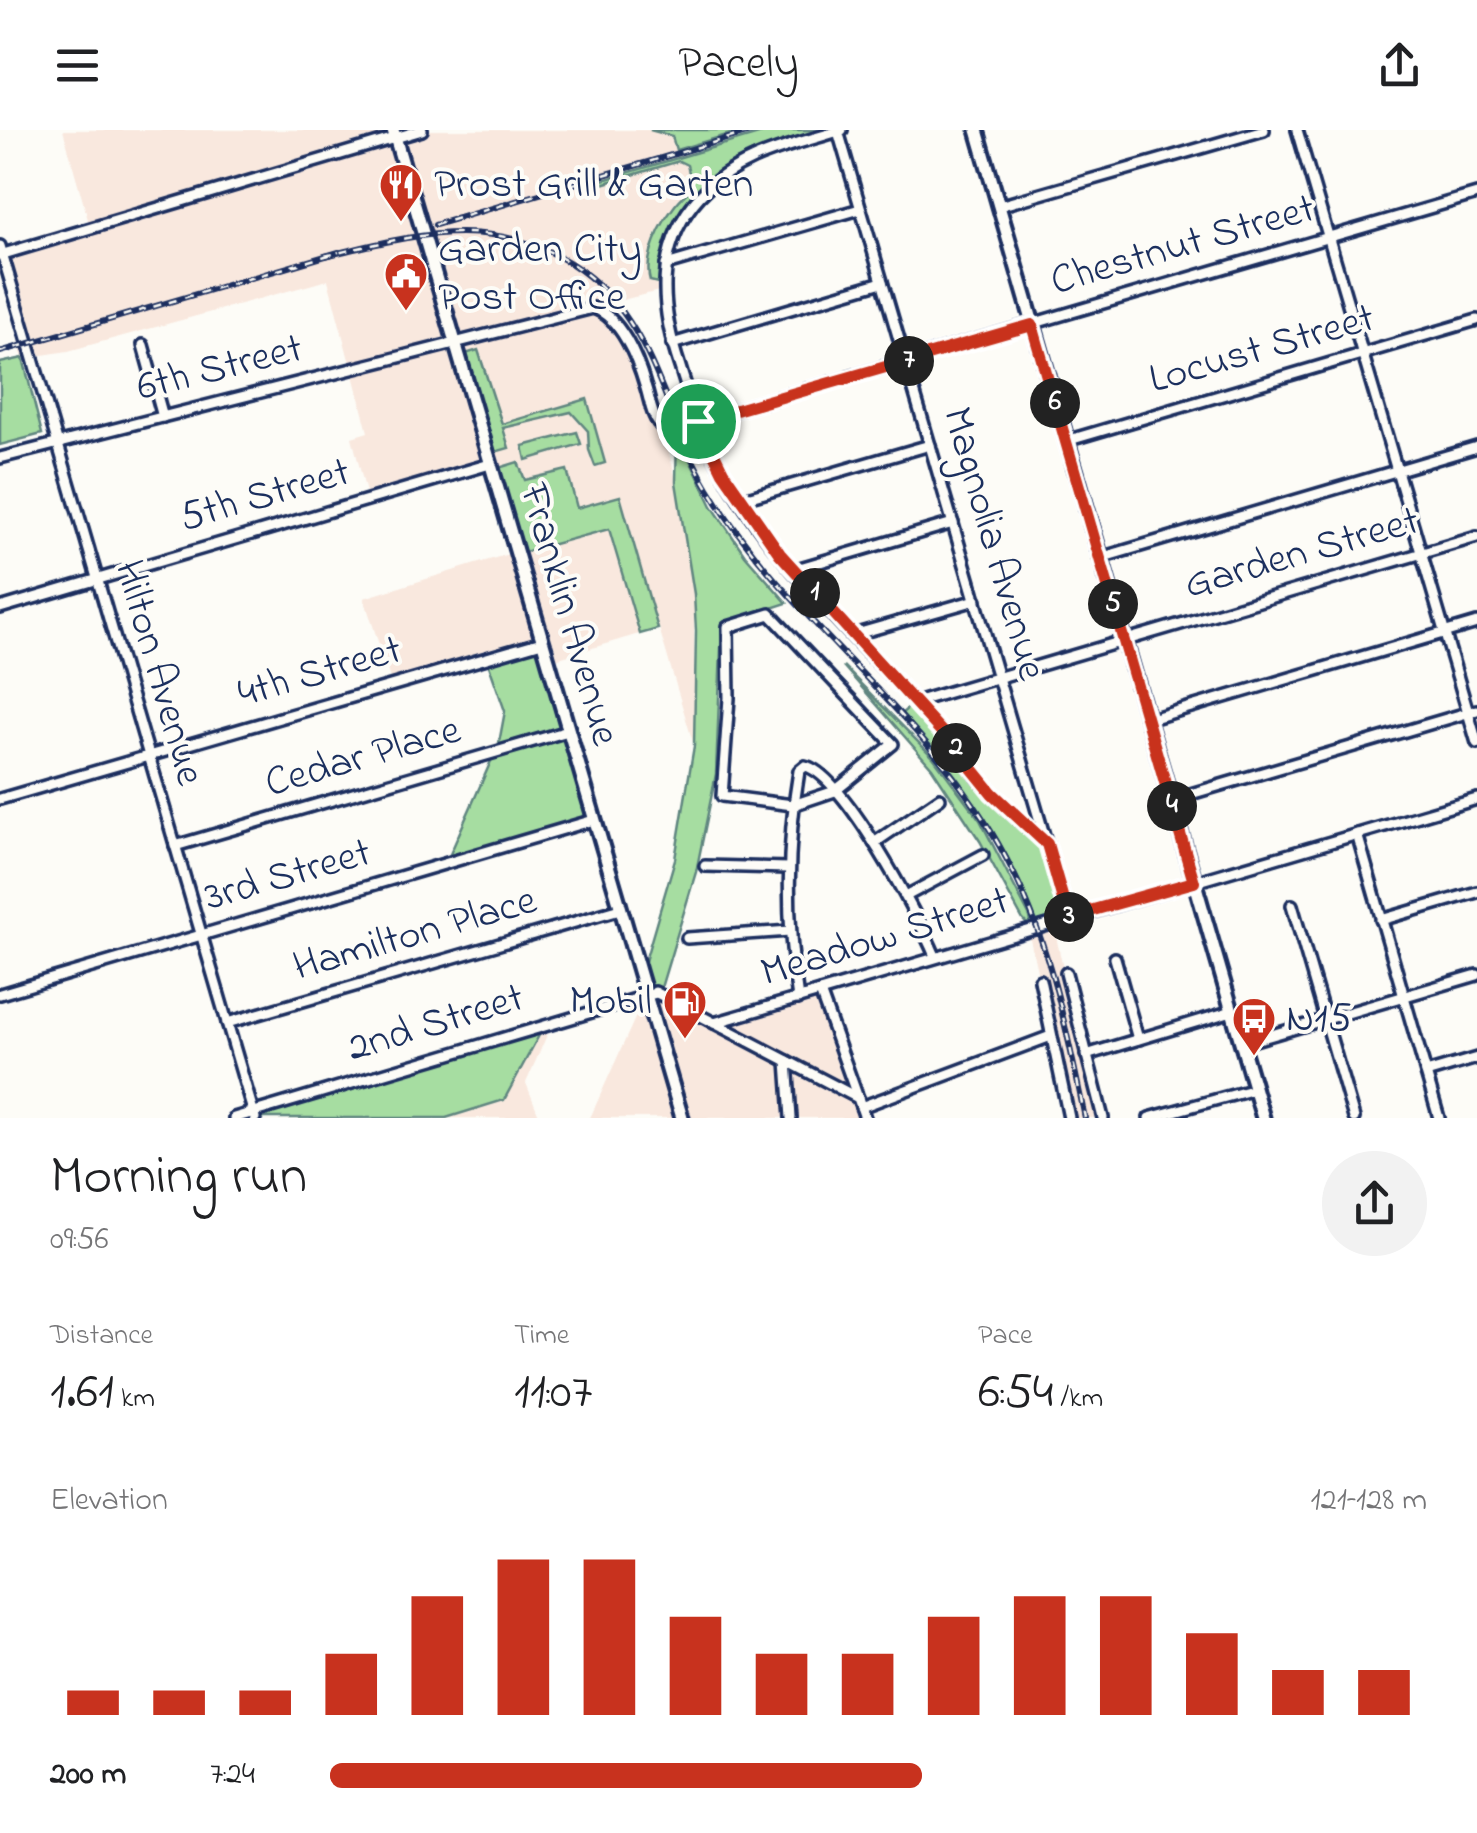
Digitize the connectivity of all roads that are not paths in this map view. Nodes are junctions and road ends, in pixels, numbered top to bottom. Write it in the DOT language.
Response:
graph roads {
  1 [pos="422,130"];
  2 [pos="977,130"];
  3 [pos="1264,130"];
  4 [pos="1297,130"];
  5 [pos="840,131"];
  6 [pos="394,134"];
  7 [pos="1477,194"];
  8 [pos="999,206"];
  9 [pos="860,209"];
  10 [pos="1329,238"];
  11 [pos="1,252"];
  12 [pos="666,265"];
  13 [pos="882,282"];
  14 [pos="1477,320"];
  15 [pos="1032,325"];
  16 [pos="455,343"];
  17 [pos="143,344"];
  18 [pos="672,344"];
  19 [pos="1363,354"];
  20 [pos="906,362"];
  21 [pos="163,417"];
  22 [pos="698,421"];
  23 [pos="1066,441"];
  24 [pos="58,444"];
  25 [pos="930,445"];
  26 [pos="1477,447"];
  27 [pos="0,458"];
  28 [pos="490,464"];
  29 [pos="1397,470"];
  30 [pos="740,500"];
  31 [pos="953,522"];
  32 [pos="1477,537"];
  33 [pos="1422,553"];
  34 [pos="1100,558"];
  35 [pos="793,570"];
  36 [pos="97,579"];
  37 [pos="976,600"];
  38 [pos="0,608"];
  39 [pos="1477,623"];
  40 [pos="1445,633"];
  41 [pos="853,636"];
  42 [pos="1124,640"];
  43 [pos="542,642"];
  44 [pos="998,678"];
  45 [pos="915,702"];
  46 [pos="1473,711"];
  47 [pos="1147,720"];
  48 [pos="568,731"];
  49 [pos="1477,742"];
  50 [pos="149,756"];
  51 [pos="835,791"];
  52 [pos="940,798"];
  53 [pos="0,799"];
  54 [pos="1477,799"];
  55 [pos="1170,800"];
  56 [pos="793,805"];
  57 [pos="1038,813"];
  58 [pos="594,820"];
  59 [pos="1020,820"];
  60 [pos="1357,834"];
  61 [pos="874,844"];
  62 [pos="1047,844"];
  63 [pos="175,846"];
  64 [pos="984,855"];
  65 [pos="705,866"];
  66 [pos="788,868"];
  67 [pos="1194,882"];
  68 [pos="1477,892"];
  69 [pos="906,896"];
  70 [pos="1292,905"];
  71 [pos="620,909"];
  72 [pos="1068,917"];
  73 [pos="1381,920"];
  74 [pos="790,930"];
  75 [pos="201,935"];
  76 [pos="687,938"];
  77 [pos="934,956"];
  78 [pos="1115,958"];
  79 [pos="1066,972"];
  80 [pos="1477,975"];
  81 [pos="1040,980"];
  82 [pos="648,992"];
  83 [pos="820,992"];
  84 [pos="0,994"];
  85 [pos="1404,996"];
  86 [pos="798,998"];
  87 [pos="1232,1010"];
  88 [pos="1326,1018"];
  89 [pos="227,1023"];
  90 [pos="714,1023"];
  91 [pos="1051,1036"];
  92 [pos="1138,1039"];
  93 [pos="1242,1044"];
  94 [pos="1086,1054"];
  95 [pos="1477,1058"];
  96 [pos="787,1061"];
  97 [pos="1426,1073"];
  98 [pos="1255,1089"];
  99 [pos="859,1102"];
  100 [pos="254,1115"];
  101 [pos="1066,1117"];
  102 [pos="234,1118"];
  103 [pos="682,1118"];
  104 [pos="791,1118"];
  105 [pos="865,1118"];
  106 [pos="1103,1118"];
  107 [pos="1149,1118"];
  108 [pos="1263,1118"];
  109 [pos="1354,1118"];
  110 [pos="1439,1118"];
  1 -- 6 [label="street"];
  2 -- 8 [label="main road"];
  3 -- 8 [label="street"];
  4 -- 10 [label="street"];
  5 -- 9 [label="street, Magnolia Avenue"];
  5 -- 12 [label="street"];
  6 -- 11 [label="street"];
  6 -- 16 [label="main road, Franklin Avenue"];
  7 -- 10 [label="street, Chestnut Street"];
  8 -- 15 [label="main road"];
  9 -- 12 [label="street"];
  9 -- 13 [label="street, Magnolia Avenue"];
  10 -- 15 [label="street, Chestnut Street"];
  10 -- 19 [label="street"];
  11 -- 24 [label="street, Hilton Avenue"];
  12 -- 18 [label="street"];
  13 -- 18 [label="street"];
  13 -- 20 [label="street, Magnolia Avenue"];
  14 -- 19 [label="street, Locust Street"];
  15 -- 20 [label="street, Chestnut Street"];
  15 -- 23 [label="main road"];
  16 -- 21 [label="street, 6th Street"];
  16 -- 22 [label="street, Chestnut Street"];
  16 -- 28 [label="main road, Franklin Avenue"];
  17 -- 21 [label="street"];
  18 -- 22 [label="street"];
  19 -- 23 [label="street, Locust Street"];
  19 -- 29 [label="street"];
  20 -- 22 [label="street, Chestnut Street"];
  20 -- 25 [label="street, Magnolia Avenue"];
  21 -- 24 [label="street, 6th Street"];
  22 -- 30 [label="street"];
  23 -- 34 [label="main road"];
  24 -- 27 [label="street, 6th Street"];
  24 -- 36 [label="street, Hilton Avenue"];
  25 -- 30 [label="street"];
  25 -- 31 [label="street, Magnolia Avenue"];
  26 -- 29 [label="street"];
  28 -- 36 [label="street, 5th Street"];
  28 -- 43 [label="main road, Franklin Avenue"];
  29 -- 33 [label="street"];
  29 -- 34 [label="street"];
  30 -- 35 [label="street"];
  31 -- 35 [label="street"];
  31 -- 37 [label="street, Magnolia Avenue"];
  32 -- 33 [label="street, Garden Street"];
  33 -- 40 [label="street"];
  33 -- 42 [label="street, Garden Street"];
  34 -- 42 [label="main road"];
  35 -- 41 [label="street"];
  36 -- 38 [label="street, 5th Street"];
  36 -- 50 [label="street, Hilton Avenue"];
  37 -- 41 [label="street"];
  37 -- 44 [label="street, Magnolia Avenue"];
  39 -- 40 [label="street"];
  40 -- 46 [label="street"];
  40 -- 47 [label="street"];
  41 -- 45 [label="street"];
  42 -- 44 [label="street, Garden Street"];
  42 -- 47 [label="main road"];
  43 -- 48 [label="main road, Franklin Avenue"];
  43 -- 50 [label="street, 4th Street"];
  44 -- 45 [label="street, Garden Street"];
  44 -- 57 [label="street, Magnolia Avenue"];
  45 -- 59 [label="street"];
  46 -- 49 [label="street"];
  46 -- 55 [label="street"];
  47 -- 55 [label="main road"];
  48 -- 58 [label="main road, Franklin Avenue"];
  48 -- 63 [label="street, Cedar Place"];
  50 -- 53 [label="street, 4th Street"];
  50 -- 63 [label="street, Hilton Avenue"];
  51 -- 56 [label="street"];
  51 -- 56 [label="street"];
  51 -- 56 [label="street"];
  51 -- 61 [label="street"];
  52 -- 61 [label="street"];
  54 -- 60 [label="street, Meadow Street"];
  55 -- 67 [label="main road"];
  56 -- 66 [label="street"];
  57 -- 59 [label="street"];
  57 -- 62 [label="street, Magnolia Avenue"];
  58 -- 71 [label="main road, Franklin Avenue"];
  58 -- 75 [label="street, 3rd Street"];
  59 -- 62 [label="street"];
  60 -- 67 [label="street, Meadow Street"];
  60 -- 73 [label="street"];
  61 -- 69 [label="street"];
  62 -- 72 [label="street, Magnolia Avenue"];
  63 -- 75 [label="street, Hilton Avenue"];
  64 -- 69 [label="street"];
  65 -- 66 [label="street"];
  66 -- 74 [label="street"];
  67 -- 72 [label="street, Meadow Street"];
  67 -- 87 [label="main road"];
  68 -- 73 [label="street"];
  69 -- 77 [label="street"];
  70 -- 88 [label="street"];
  71 -- 82 [label="main road, Franklin Avenue"];
  71 -- 89 [label="street, Hamilton Place"];
  72 -- 77 [label="street, Meadow Street"];
  73 -- 85 [label="street"];
  74 -- 76 [label="street"];
  74 -- 86 [label="street"];
  75 -- 84 [label="street, 3rd Street"];
  75 -- 89 [label="street, Hilton Avenue"];
  77 -- 83 [label="street, Meadow Street"];
  78 -- 92 [label="street"];
  79 -- 94 [label="street"];
  80 -- 85 [label="street"];
  81 -- 91 [label="street"];
  82 -- 90 [label="street"];
  82 -- 100 [label="street, 2nd Street"];
  82 -- 103 [label="main road, Franklin Avenue"];
  83 -- 86 [label="street, Meadow Street"];
  83 -- 99 [label="street"];
  85 -- 88 [label="street"];
  85 -- 97 [label="street"];
  86 -- 90 [label="street, Meadow Street"];
  87 -- 92 [label="street"];
  87 -- 93 [label="main road"];
  88 -- 93 [label="street"];
  88 -- 109 [label="street"];
  89 -- 100 [label="street, Hilton Avenue"];
  90 -- 96 [label="street"];
  91 -- 99 [label="street"];
  91 -- 101 [label="street"];
  92 -- 94 [label="street"];
  93 -- 98 [label="main road"];
  94 -- 106 [label="street"];
  95 -- 97 [label="street"];
  96 -- 99 [label="street"];
  96 -- 104 [label="street"];
  97 -- 110 [label="street"];
  98 -- 107 [label="street"];
  98 -- 108 [label="main road"];
  99 -- 105 [label="street"];
  100 -- 102 [label="street, 2nd Street"];
}
